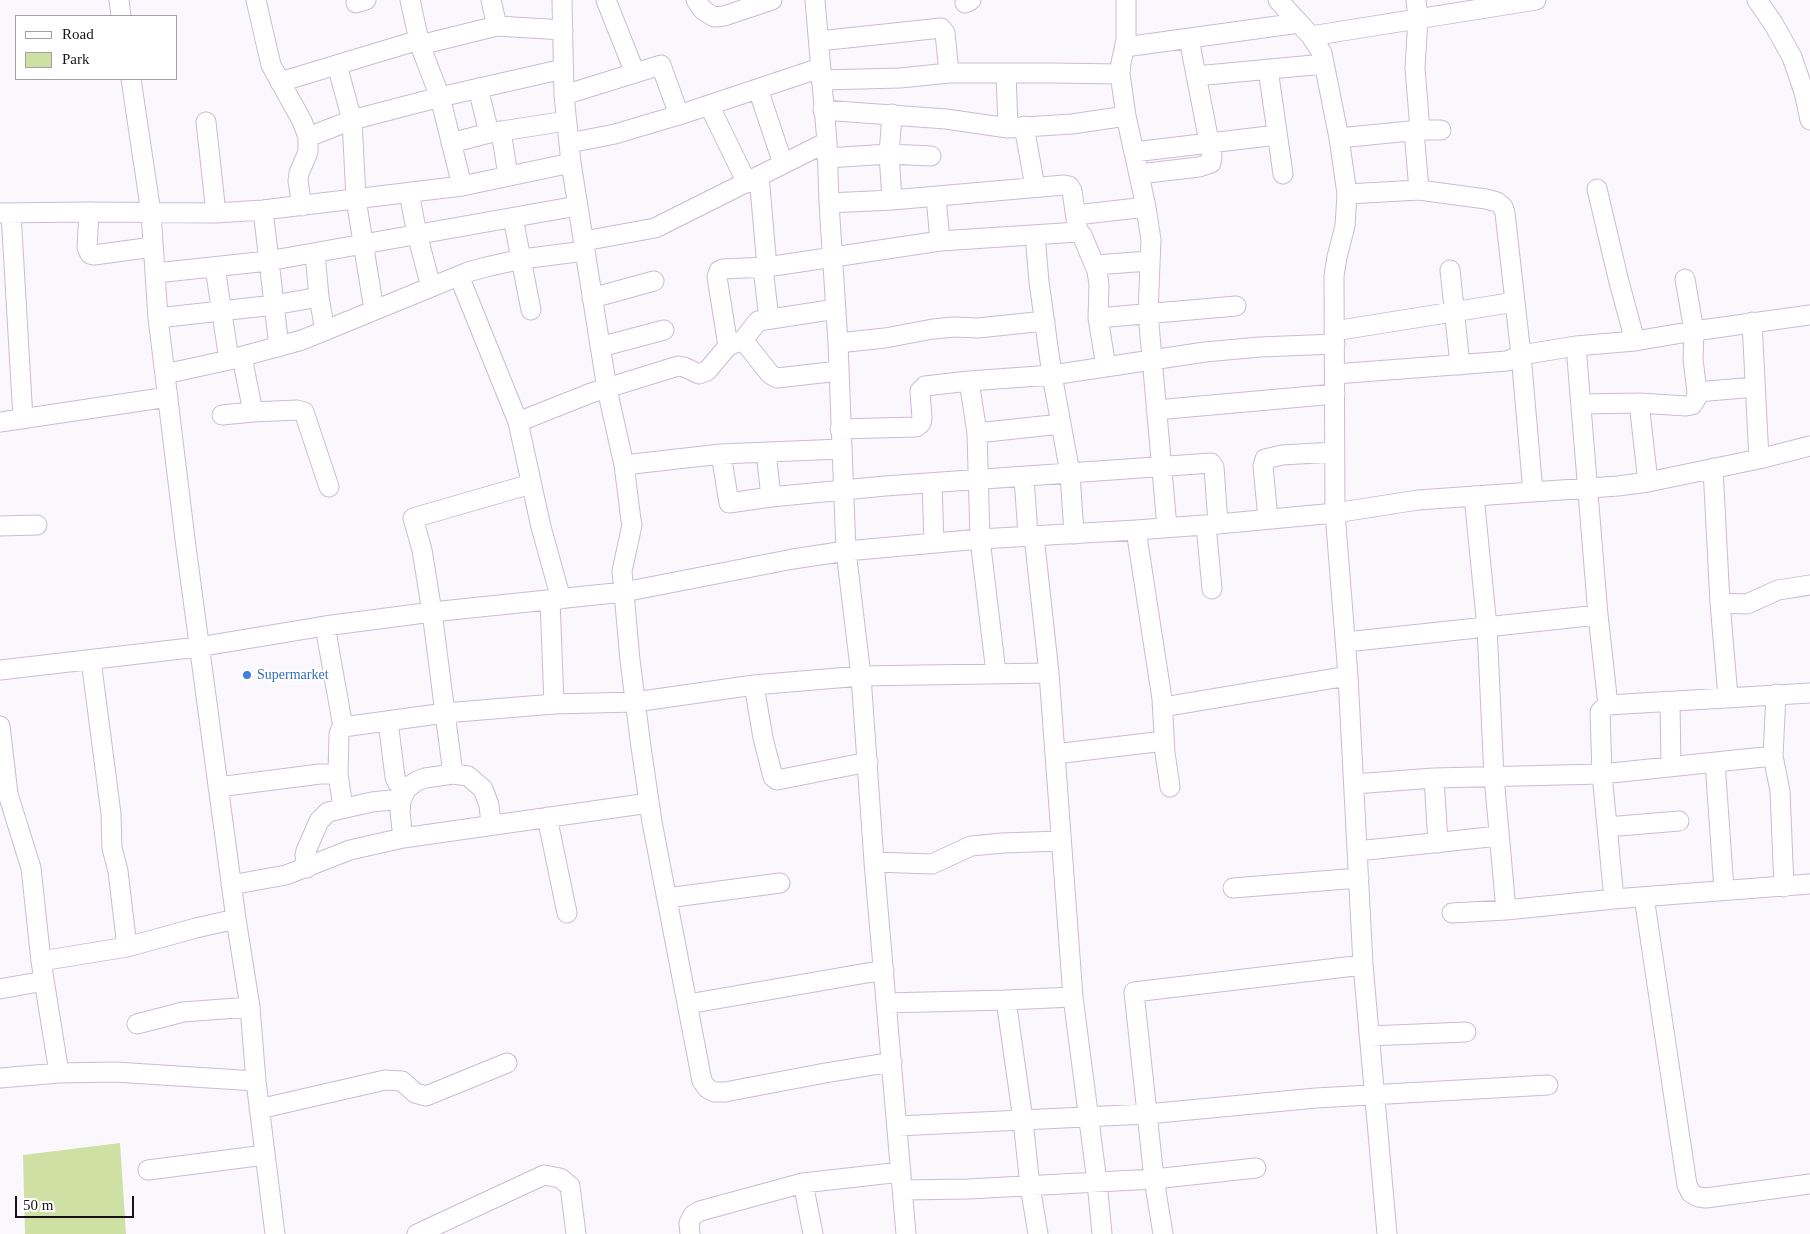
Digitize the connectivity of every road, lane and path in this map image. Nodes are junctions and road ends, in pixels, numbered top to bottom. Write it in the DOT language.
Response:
graph roads {
  1 [pos="119,0"];
  2 [pos="256,0"];
  3 [pos="410,0"];
  4 [pos="492,0"];
  5 [pos="562,0"];
  6 [pos="696,0"];
  7 [pos="772,0"];
  8 [pos="814,0"];
  9 [pos="1126,0"];
  10 [pos="1536,0"];
  11 [pos="1757,0"];
  12 [pos="609,1"];
  13 [pos="1284,3"];
  14 [pos="1479,5"];
  15 [pos="1417,9"];
  16 [pos="121,15"];
  17 [pos="496,26"];
  18 [pos="563,30"];
  19 [pos="1305,30"];
  20 [pos="1189,39"];
  21 [pos="818,41"];
  22 [pos="420,42"];
  23 [pos="1125,48"];
  24 [pos="1324,64"];
  25 [pos="337,65"];
  26 [pos="563,69"];
  27 [pos="1268,69"];
  28 [pos="635,73"];
  29 [pos="949,73"];
  30 [pos="1006,73"];
  31 [pos="821,74"];
  32 [pos="1120,74"];
  33 [pos="1196,76"];
  34 [pos="131,80"];
  35 [pos="280,82"];
  36 [pos="478,88"];
  37 [pos="758,89"];
  38 [pos="564,95"];
  39 [pos="440,97"];
  40 [pos="709,105"];
  41 [pos="823,110"];
  42 [pos="892,114"];
  43 [pos="680,115"];
  44 [pos="1126,116"];
  45 [pos="352,120"];
  46 [pos="1810,120"];
  47 [pos="566,121"];
  48 [pos="206,122"];
  49 [pos="1016,127"];
  50 [pos="1417,130"];
  51 [pos="1441,130"];
  52 [pos="495,132"];
  53 [pos="1277,135"];
  54 [pos="308,137"];
  55 [pos="1339,138"];
  56 [pos="451,143"];
  57 [pos="569,143"];
  58 [pos="1210,143"];
  59 [pos="827,150"];
  60 [pos="1134,152"];
  61 [pos="889,154"];
  62 [pos="931,156"];
  63 [pos="571,163"];
  64 [pos="783,164"];
  65 [pos="1139,174"];
  66 [pos="1282,174"];
  67 [pos="508,176"];
  68 [pos="753,180"];
  69 [pos="462,186"];
  70 [pos="1035,187"];
  71 [pos="1597,189"];
  72 [pos="1419,190"];
  73 [pos="409,193"];
  74 [pos="1347,194"];
  75 [pos="936,197"];
  76 [pos="356,199"];
  77 [pos="892,200"];
  78 [pos="829,204"];
  79 [pos="302,206"];
  80 [pos="577,206"];
  81 [pos="1146,207"];
  82 [pos="263,210"];
  83 [pos="89,212"];
  84 [pos="5,213"];
  85 [pos="151,213"];
  86 [pos="216,214"];
  87 [pos="513,218"];
  88 [pos="1077,223"];
  89 [pos="417,234"];
  90 [pos="1035,235"];
  91 [pos="940,241"];
  92 [pos="363,245"];
  93 [pos="584,246"];
  94 [pos="153,247"];
  95 [pos="315,254"];
  96 [pos="833,258"];
  97 [pos="522,259"];
  98 [pos="1149,260"];
  99 [pos="268,261"];
  100 [pos="1095,265"];
  101 [pos="215,266"];
  102 [pos="765,268"];
  103 [pos="1450,270"];
  104 [pos="156,273"];
  105 [pos="459,276"];
  106 [pos="1685,279"];
  107 [pos="654,282"];
  108 [pos="431,287"];
  109 [pos="319,297"];
  110 [pos="592,298"];
  111 [pos="1515,302"];
  112 [pos="274,305"];
  113 [pos="1236,306"];
  114 [pos="836,309"];
  115 [pos="374,310"];
  116 [pos="531,310"];
  117 [pos="221,311"];
  118 [pos="1456,312"];
  119 [pos="1148,313"];
  120 [pos="1810,315"];
  121 [pos="158,318"];
  122 [pos="1098,318"];
  123 [pos="769,319"];
  124 [pos="1045,321"];
  125 [pos="1752,322"];
  126 [pos="664,330"];
  127 [pos="1694,330"];
  128 [pos="325,331"];
  129 [pos="1334,337"];
  130 [pos="1635,341"];
  131 [pos="736,343"];
  132 [pos="838,344"];
  133 [pos="1576,346"];
  134 [pos="279,347"];
  135 [pos="600,347"];
  136 [pos="1521,355"];
  137 [pos="235,358"];
  138 [pos="1152,360"];
  139 [pos="1460,365"];
  140 [pos="1106,367"];
  141 [pos="839,371"];
  142 [pos="165,374"];
  143 [pos="1335,374"];
  144 [pos="1052,375"];
  145 [pos="969,381"];
  146 [pos="1755,387"];
  147 [pos="607,388"];
  148 [pos="1698,392"];
  149 [pos="1335,394"];
  150 [pos="168,397"];
  151 [pos="1639,403"];
  152 [pos="1581,404"];
  153 [pos="1156,410"];
  154 [pos="253,412"];
  155 [pos="222,415"];
  156 [pos="23,419"];
  157 [pos="0,422"];
  158 [pos="518,422"];
  159 [pos="1061,424"];
  160 [pos="840,429"];
  161 [pos="977,434"];
  162 [pos="1810,446"];
  163 [pos="841,449"];
  164 [pos="766,452"];
  165 [pos="1334,452"];
  166 [pos="721,454"];
  167 [pos="1759,459"];
  168 [pos="624,464"];
  169 [pos="1161,465"];
  170 [pos="1714,468"];
  171 [pos="1070,473"];
  172 [pos="1024,477"];
  173 [pos="979,480"];
  174 [pos="1648,482"];
  175 [pos="932,483"];
  176 [pos="531,484"];
  177 [pos="329,486"];
  178 [pos="1589,489"];
  179 [pos="844,490"];
  180 [pos="1533,492"];
  181 [pos="1474,496"];
  182 [pos="770,497"];
  183 [pos="1335,513"];
  184 [pos="1268,519"];
  185 [pos="1212,524"];
  186 [pos="37,525"];
  187 [pos="0,526"];
  188 [pos="1167,528"];
  189 [pos="1136,530"];
  190 [pos="1074,534"];
  191 [pos="1031,536"];
  192 [pos="980,539"];
  193 [pos="934,543"];
  194 [pos="846,551"];
  195 [pos="1810,585"];
  196 [pos="1212,589"];
  197 [pos="624,592"];
  198 [pos="555,599"];
  199 [pos="1720,603"];
  200 [pos="432,612"];
  201 [pos="1598,615"];
  202 [pos="326,626"];
  203 [pos="1487,627"];
  204 [pos="1346,642"];
  205 [pos="198,647"];
  206 [pos="91,660"];
  207 [pos="0,670"];
  208 [pos="996,673"];
  209 [pos="1049,673"];
  210 [pos="860,676"];
  211 [pos="1348,676"];
  212 [pos="754,685"];
  213 [pos="1810,693"];
  214 [pos="1776,694"];
  215 [pos="1728,698"];
  216 [pos="635,702"];
  217 [pos="1670,702"];
  218 [pos="554,704"];
  219 [pos="1608,705"];
  220 [pos="1163,707"];
  221 [pos="445,713"];
  222 [pos="388,721"];
  223 [pos="0,726"];
  224 [pos="344,727"];
  225 [pos="1164,740"];
  226 [pos="1055,754"];
  227 [pos="1773,756"];
  228 [pos="868,762"];
  229 [pos="1715,762"];
  230 [pos="1671,767"];
  231 [pos="338,774"];
  232 [pos="453,774"];
  233 [pos="1602,774"];
  234 [pos="1494,777"];
  235 [pos="1434,778"];
  236 [pos="1354,784"];
  237 [pos="218,787"];
  238 [pos="1170,787"];
  239 [pos="404,795"];
  240 [pos="649,803"];
  241 [pos="343,808"];
  242 [pos="547,817"];
  243 [pos="1679,821"];
  244 [pos="491,824"];
  245 [pos="1607,827"];
  246 [pos="1499,836"];
  247 [pos="403,838"];
  248 [pos="1060,841"];
  249 [pos="1438,843"];
  250 [pos="1357,851"];
  251 [pos="874,862"];
  252 [pos="307,868"];
  253 [pos="1359,878"];
  254 [pos="780,883"];
  255 [pos="231,884"];
  256 [pos="1810,884"];
  257 [pos="1784,887"];
  258 [pos="1233,888"];
  259 [pos="1724,890"];
  260 [pos="1644,897"];
  261 [pos="667,898"];
  262 [pos="1614,899"];
  263 [pos="1506,910"];
  264 [pos="567,913"];
  265 [pos="1452,913"];
  266 [pos="236,919"];
  267 [pos="127,948"];
  268 [pos="41,961"];
  269 [pos="1363,965"];
  270 [pos="884,970"];
  271 [pos="44,981"];
  272 [pos="0,989"];
  273 [pos="1073,996"];
  274 [pos="1006,1000"];
  275 [pos="886,1003"];
  276 [pos="688,1004"];
  277 [pos="250,1007"];
  278 [pos="137,1024"];
  279 [pos="1466,1032"];
  280 [pos="1370,1036"];
  281 [pos="892,1062"];
  282 [pos="507,1063"];
  283 [pos="59,1073"];
  284 [pos="0,1078"];
  285 [pos="256,1081"];
  286 [pos="1548,1085"];
  287 [pos="1374,1096"];
  288 [pos="259,1109"];
  289 [pos="1147,1114"];
  290 [pos="1088,1117"];
  291 [pos="1023,1120"];
  292 [pos="897,1126"];
  293 [pos="265,1155"];
  294 [pos="1256,1168"];
  295 [pos="148,1170"];
  296 [pos="901,1172"];
  297 [pos="1154,1179"];
  298 [pos="1097,1182"];
  299 [pos="803,1183"];
  300 [pos="1810,1184"];
  301 [pos="1030,1186"];
  302 [pos="903,1190"];
  303 [pos="275,1234"];
  304 [pos="417,1234"];
  305 [pos="576,1234"];
  306 [pos="690,1234"];
  307 [pos="813,1234"];
  308 [pos="906,1234"];
  309 [pos="1038,1234"];
  310 [pos="1102,1234"];
  311 [pos="1163,1234"];
  312 [pos="1387,1234"];
  1 -- 16 [label="street"];
  2 -- 35 [label="street"];
  3 -- 22 [label="street"];
  4 -- 17 [label="street"];
  5 -- 18 [label="street"];
  6 -- 7 [label="street"];
  8 -- 21 [label="street"];
  9 -- 23 [label="street"];
  10 -- 14 [label="street"];
  11 -- 46 [label="street"];
  12 -- 28 [label="street"];
  13 -- 19 [label="street"];
  14 -- 15 [label="street"];
  15 -- 19 [label="street"];
  15 -- 50 [label="street"];
  17 -- 18 [label="street"];
  17 -- 22 [label="street"];
  18 -- 26 [label="street"];
  19 -- 20 [label="street"];
  19 -- 24 [label="street"];
  20 -- 23 [label="street"];
  20 -- 33 [label="street"];
  21 -- 29 [label="street"];
  21 -- 31 [label="street"];
  22 -- 25 [label="street"];
  22 -- 39 [label="street"];
  23 -- 32 [label="street"];
  24 -- 27 [label="street"];
  24 -- 55 [label="street"];
  25 -- 35 [label="street"];
  25 -- 45 [label="street"];
  26 -- 36 [label="street"];
  26 -- 38 [label="street"];
  27 -- 33 [label="street"];
  27 -- 53 [label="street"];
  28 -- 38 [label="street"];
  28 -- 43 [label="street"];
  29 -- 30 [label="street"];
  29 -- 31 [label="street"];
  30 -- 32 [label="street"];
  30 -- 49 [label="street"];
  31 -- 37 [label="street"];
  31 -- 41 [label="street"];
  32 -- 44 [label="street"];
  33 -- 58 [label="street"];
  34 -- 85 [label="street"];
  35 -- 54 [label="street"];
  36 -- 39 [label="street"];
  36 -- 52 [label="street"];
  37 -- 40 [label="street"];
  37 -- 64 [label="street"];
  38 -- 47 [label="street"];
  39 -- 45 [label="street"];
  39 -- 56 [label="street"];
  40 -- 43 [label="street"];
  40 -- 68 [label="street"];
  41 -- 42 [label="street"];
  41 -- 59 [label="street"];
  42 -- 49 [label="street"];
  42 -- 61 [label="street"];
  43 -- 57 [label="street"];
  44 -- 49 [label="street"];
  44 -- 60 [label="street"];
  45 -- 54 [label="street"];
  45 -- 76 [label="street"];
  47 -- 52 [label="street"];
  47 -- 57 [label="street"];
  48 -- 86 [label="street"];
  49 -- 70 [label="street"];
  50 -- 51 [label="street"];
  50 -- 55 [label="street"];
  50 -- 72 [label="street"];
  52 -- 56 [label="street"];
  52 -- 67 [label="street"];
  53 -- 58 [label="street"];
  53 -- 66 [label="street"];
  54 -- 79 [label="street"];
  55 -- 74 [label="street"];
  56 -- 69 [label="street"];
  57 -- 63 [label="street"];
  58 -- 60 [label="street"];
  58 -- 65 [label="street"];
  59 -- 61 [label="street"];
  59 -- 64 [label="street"];
  59 -- 78 [label="street"];
  60 -- 65 [label="street"];
  61 -- 62 [label="street"];
  61 -- 77 [label="street"];
  63 -- 67 [label="street"];
  63 -- 80 [label="street"];
  64 -- 68 [label="street"];
  65 -- 81 [label="street"];
  67 -- 69 [label="street"];
  68 -- 93 [label="street"];
  68 -- 102 [label="street"];
  69 -- 73 [label="street"];
  70 -- 75 [label="street"];
  70 -- 88 [label="street"];
  71 -- 130 [label="street"];
  72 -- 74 [label="street"];
  72 -- 111 [label="street"];
  73 -- 76 [label="street"];
  73 -- 89 [label="street"];
  74 -- 129 [label="street"];
  75 -- 77 [label="street"];
  75 -- 91 [label="street"];
  76 -- 79 [label="street"];
  76 -- 92 [label="street"];
  77 -- 78 [label="street"];
  78 -- 96 [label="street"];
  79 -- 82 [label="street"];
  80 -- 87 [label="street"];
  80 -- 93 [label="street"];
  81 -- 88 [label="street"];
  81 -- 98 [label="street"];
  82 -- 86 [label="street"];
  82 -- 99 [label="street"];
  83 -- 84 [label="street"];
  83 -- 85 [label="street"];
  83 -- 94 [label="street"];
  84 -- 156 [label="street"];
  85 -- 86 [label="street"];
  85 -- 94 [label="street"];
  87 -- 89 [label="street"];
  87 -- 97 [label="street"];
  88 -- 90 [label="street"];
  88 -- 100 [label="street"];
  89 -- 92 [label="street"];
  89 -- 108 [label="street"];
  90 -- 91 [label="street"];
  90 -- 124 [label="street"];
  91 -- 96 [label="street"];
  92 -- 95 [label="street"];
  92 -- 115 [label="street"];
  93 -- 97 [label="street"];
  93 -- 110 [label="street"];
  94 -- 104 [label="street"];
  95 -- 99 [label="street"];
  95 -- 109 [label="street"];
  96 -- 102 [label="street"];
  96 -- 114 [label="street"];
  97 -- 105 [label="street"];
  97 -- 116 [label="street"];
  98 -- 100 [label="street"];
  98 -- 119 [label="street"];
  99 -- 101 [label="street"];
  99 -- 112 [label="street"];
  100 -- 122 [label="street"];
  101 -- 104 [label="street"];
  101 -- 117 [label="street"];
  102 -- 123 [label="street"];
  102 -- 131 [label="street"];
  103 -- 118 [label="street"];
  104 -- 121 [label="street"];
  105 -- 108 [label="street"];
  105 -- 158 [label="street"];
  106 -- 127 [label="street"];
  107 -- 110 [label="street"];
  108 -- 115 [label="street"];
  109 -- 112 [label="street"];
  109 -- 128 [label="street"];
  110 -- 135 [label="street"];
  111 -- 118 [label="street"];
  111 -- 136 [label="street"];
  112 -- 117 [label="street"];
  112 -- 134 [label="street"];
  113 -- 119 [label="street"];
  114 -- 123 [label="street"];
  114 -- 132 [label="street"];
  115 -- 128 [label="street"];
  117 -- 121 [label="street"];
  117 -- 137 [label="street"];
  118 -- 129 [label="street"];
  118 -- 139 [label="street"];
  119 -- 122 [label="street"];
  119 -- 138 [label="street"];
  120 -- 125 [label="street"];
  121 -- 142 [label="street"];
  122 -- 140 [label="street"];
  123 -- 131 [label="street"];
  124 -- 132 [label="street"];
  124 -- 144 [label="street"];
  125 -- 127 [label="street"];
  125 -- 146 [label="street"];
  126 -- 135 [label="street"];
  127 -- 130 [label="street"];
  127 -- 148 [label="street"];
  128 -- 134 [label="street"];
  129 -- 138 [label="street"];
  129 -- 143 [label="street"];
  130 -- 133 [label="street"];
  131 -- 141 [label="street"];
  131 -- 147 [label="street"];
  132 -- 141 [label="street"];
  133 -- 136 [label="street"];
  133 -- 152 [label="street"];
  134 -- 137 [label="street"];
  135 -- 147 [label="street"];
  136 -- 139 [label="street"];
  136 -- 180 [label="street"];
  137 -- 142 [label="street"];
  137 -- 154 [label="street"];
  138 -- 140 [label="street"];
  138 -- 153 [label="street"];
  139 -- 143 [label="street"];
  140 -- 144 [label="street"];
  141 -- 160 [label="street"];
  142 -- 150 [label="street"];
  143 -- 149 [label="street"];
  144 -- 145 [label="street"];
  144 -- 159 [label="street"];
  145 -- 160 [label="street"];
  145 -- 161 [label="street"];
  146 -- 148 [label="street"];
  146 -- 167 [label="street"];
  147 -- 158 [label="street"];
  147 -- 168 [label="street"];
  148 -- 151 [label="street"];
  149 -- 153 [label="street"];
  149 -- 165 [label="street"];
  150 -- 156 [label="street"];
  150 -- 205 [label="street"];
  151 -- 152 [label="street"];
  151 -- 174 [label="street"];
  152 -- 178 [label="street"];
  153 -- 169 [label="street"];
  154 -- 155 [label="street"];
  154 -- 177 [label="street"];
  156 -- 157 [label="street"];
  158 -- 176 [label="street"];
  159 -- 161 [label="street"];
  159 -- 171 [label="street"];
  160 -- 163 [label="street"];
  161 -- 173 [label="street"];
  162 -- 167 [label="street"];
  163 -- 164 [label="street"];
  163 -- 179 [label="street"];
  164 -- 166 [label="street"];
  164 -- 182 [label="street"];
  165 -- 183 [label="street"];
  165 -- 184 [label="street"];
  166 -- 168 [label="street"];
  166 -- 182 [label="street"];
  167 -- 170 [label="street"];
  168 -- 197 [label="street"];
  169 -- 171 [label="street"];
  169 -- 185 [label="street"];
  169 -- 188 [label="street"];
  170 -- 174 [label="street"];
  170 -- 199 [label="street"];
  171 -- 172 [label="street"];
  171 -- 190 [label="street"];
  172 -- 173 [label="street"];
  172 -- 191 [label="street"];
  173 -- 175 [label="street"];
  173 -- 192 [label="street"];
  174 -- 178 [label="street"];
  175 -- 179 [label="street"];
  175 -- 193 [label="street"];
  176 -- 198 [label="street"];
  176 -- 200 [label="street"];
  178 -- 180 [label="street"];
  178 -- 201 [label="street"];
  179 -- 182 [label="street"];
  179 -- 194 [label="street"];
  180 -- 181 [label="street"];
  181 -- 183 [label="street"];
  181 -- 203 [label="street"];
  183 -- 184 [label="street"];
  183 -- 204 [label="street"];
  184 -- 185 [label="street"];
  185 -- 188 [label="street"];
  185 -- 196 [label="street"];
  186 -- 187 [label="street"];
  188 -- 189 [label="street"];
  189 -- 190 [label="street"];
  189 -- 220 [label="street"];
  190 -- 191 [label="street"];
  191 -- 192 [label="street"];
  191 -- 209 [label="street"];
  192 -- 193 [label="street"];
  192 -- 208 [label="street"];
  193 -- 194 [label="street"];
  194 -- 197 [label="street"];
  194 -- 210 [label="street"];
  195 -- 199 [label="street"];
  197 -- 198 [label="street"];
  197 -- 216 [label="street"];
  198 -- 200 [label="street"];
  198 -- 218 [label="street"];
  199 -- 215 [label="street"];
  200 -- 202 [label="street"];
  200 -- 221 [label="street"];
  201 -- 203 [label="street"];
  201 -- 219 [label="street"];
  202 -- 205 [label="street"];
  202 -- 224 [label="street"];
  203 -- 204 [label="street"];
  203 -- 234 [label="street"];
  204 -- 211 [label="street"];
  205 -- 206 [label="street"];
  205 -- 237 [label="street"];
  206 -- 207 [label="street"];
  206 -- 267 [label="street"];
  208 -- 209 [label="street"];
  208 -- 210 [label="street"];
  209 -- 226 [label="street"];
  210 -- 212 [label="street"];
  210 -- 228 [label="street"];
  211 -- 220 [label="street"];
  211 -- 236 [label="street"];
  212 -- 216 [label="street"];
  212 -- 228 [label="street"];
  213 -- 214 [label="street"];
  214 -- 215 [label="street"];
  214 -- 227 [label="street"];
  215 -- 217 [label="street"];
  216 -- 218 [label="street"];
  216 -- 240 [label="street"];
  217 -- 219 [label="street"];
  217 -- 230 [label="street"];
  218 -- 221 [label="street"];
  219 -- 233 [label="street"];
  220 -- 225 [label="street"];
  221 -- 222 [label="street"];
  221 -- 232 [label="street"];
  222 -- 224 [label="street"];
  222 -- 239 [label="street"];
  223 -- 268 [label="street"];
  224 -- 231 [label="street"];
  225 -- 226 [label="street"];
  225 -- 238 [label="street"];
  226 -- 248 [label="street"];
  227 -- 229 [label="street"];
  227 -- 257 [label="street"];
  228 -- 251 [label="street"];
  229 -- 230 [label="street"];
  229 -- 259 [label="street"];
  230 -- 233 [label="street"];
  231 -- 237 [label="street"];
  231 -- 241 [label="street"];
  232 -- 239 [label="street"];
  232 -- 244 [label="street"];
  233 -- 234 [label="street"];
  233 -- 245 [label="street"];
  234 -- 235 [label="street"];
  234 -- 246 [label="street"];
  235 -- 236 [label="street"];
  235 -- 249 [label="street"];
  236 -- 250 [label="street"];
  237 -- 255 [label="street"];
  239 -- 241 [label="street"];
  239 -- 247 [label="street"];
  240 -- 242 [label="street"];
  240 -- 261 [label="street"];
  241 -- 252 [label="street"];
  242 -- 244 [label="street"];
  242 -- 264 [label="street"];
  243 -- 245 [label="street"];
  244 -- 247 [label="street"];
  245 -- 262 [label="street"];
  246 -- 249 [label="street"];
  246 -- 263 [label="street"];
  247 -- 252 [label="street"];
  248 -- 251 [label="street"];
  248 -- 273 [label="street"];
  249 -- 250 [label="street"];
  250 -- 253 [label="street"];
  251 -- 270 [label="street"];
  252 -- 255 [label="street"];
  253 -- 258 [label="street"];
  253 -- 269 [label="street"];
  254 -- 261 [label="street"];
  255 -- 266 [label="street"];
  256 -- 257 [label="street"];
  257 -- 259 [label="street"];
  259 -- 260 [label="street"];
  260 -- 262 [label="street"];
  260 -- 300 [label="street"];
  261 -- 276 [label="street"];
  262 -- 263 [label="street"];
  263 -- 265 [label="street"];
  266 -- 267 [label="street"];
  266 -- 277 [label="street"];
  267 -- 268 [label="street"];
  268 -- 271 [label="street"];
  269 -- 280 [label="street"];
  269 -- 289 [label="street"];
  270 -- 275 [label="street"];
  270 -- 276 [label="street"];
  271 -- 272 [label="street"];
  271 -- 283 [label="street"];
  273 -- 274 [label="street"];
  273 -- 290 [label="street"];
  274 -- 275 [label="street"];
  274 -- 291 [label="street"];
  275 -- 281 [label="street"];
  276 -- 281 [label="street"];
  277 -- 278 [label="street"];
  277 -- 285 [label="street"];
  279 -- 280 [label="street"];
  280 -- 287 [label="street"];
  281 -- 292 [label="street"];
  282 -- 288 [label="street"];
  283 -- 284 [label="street"];
  283 -- 285 [label="street"];
  285 -- 288 [label="street"];
  286 -- 287 [label="street"];
  287 -- 289 [label="street"];
  287 -- 312 [label="street"];
  288 -- 293 [label="street"];
  289 -- 290 [label="street"];
  289 -- 297 [label="street"];
  290 -- 291 [label="street"];
  290 -- 298 [label="street"];
  291 -- 292 [label="street"];
  291 -- 301 [label="street"];
  292 -- 296 [label="street"];
  293 -- 295 [label="street"];
  293 -- 303 [label="street"];
  294 -- 297 [label="street"];
  296 -- 299 [label="street"];
  296 -- 302 [label="street"];
  297 -- 298 [label="street"];
  297 -- 311 [label="street"];
  298 -- 301 [label="street"];
  298 -- 310 [label="street"];
  299 -- 306 [label="street"];
  299 -- 307 [label="street"];
  301 -- 302 [label="street"];
  301 -- 309 [label="street"];
  302 -- 308 [label="street"];
  304 -- 305 [label="street"];
}
